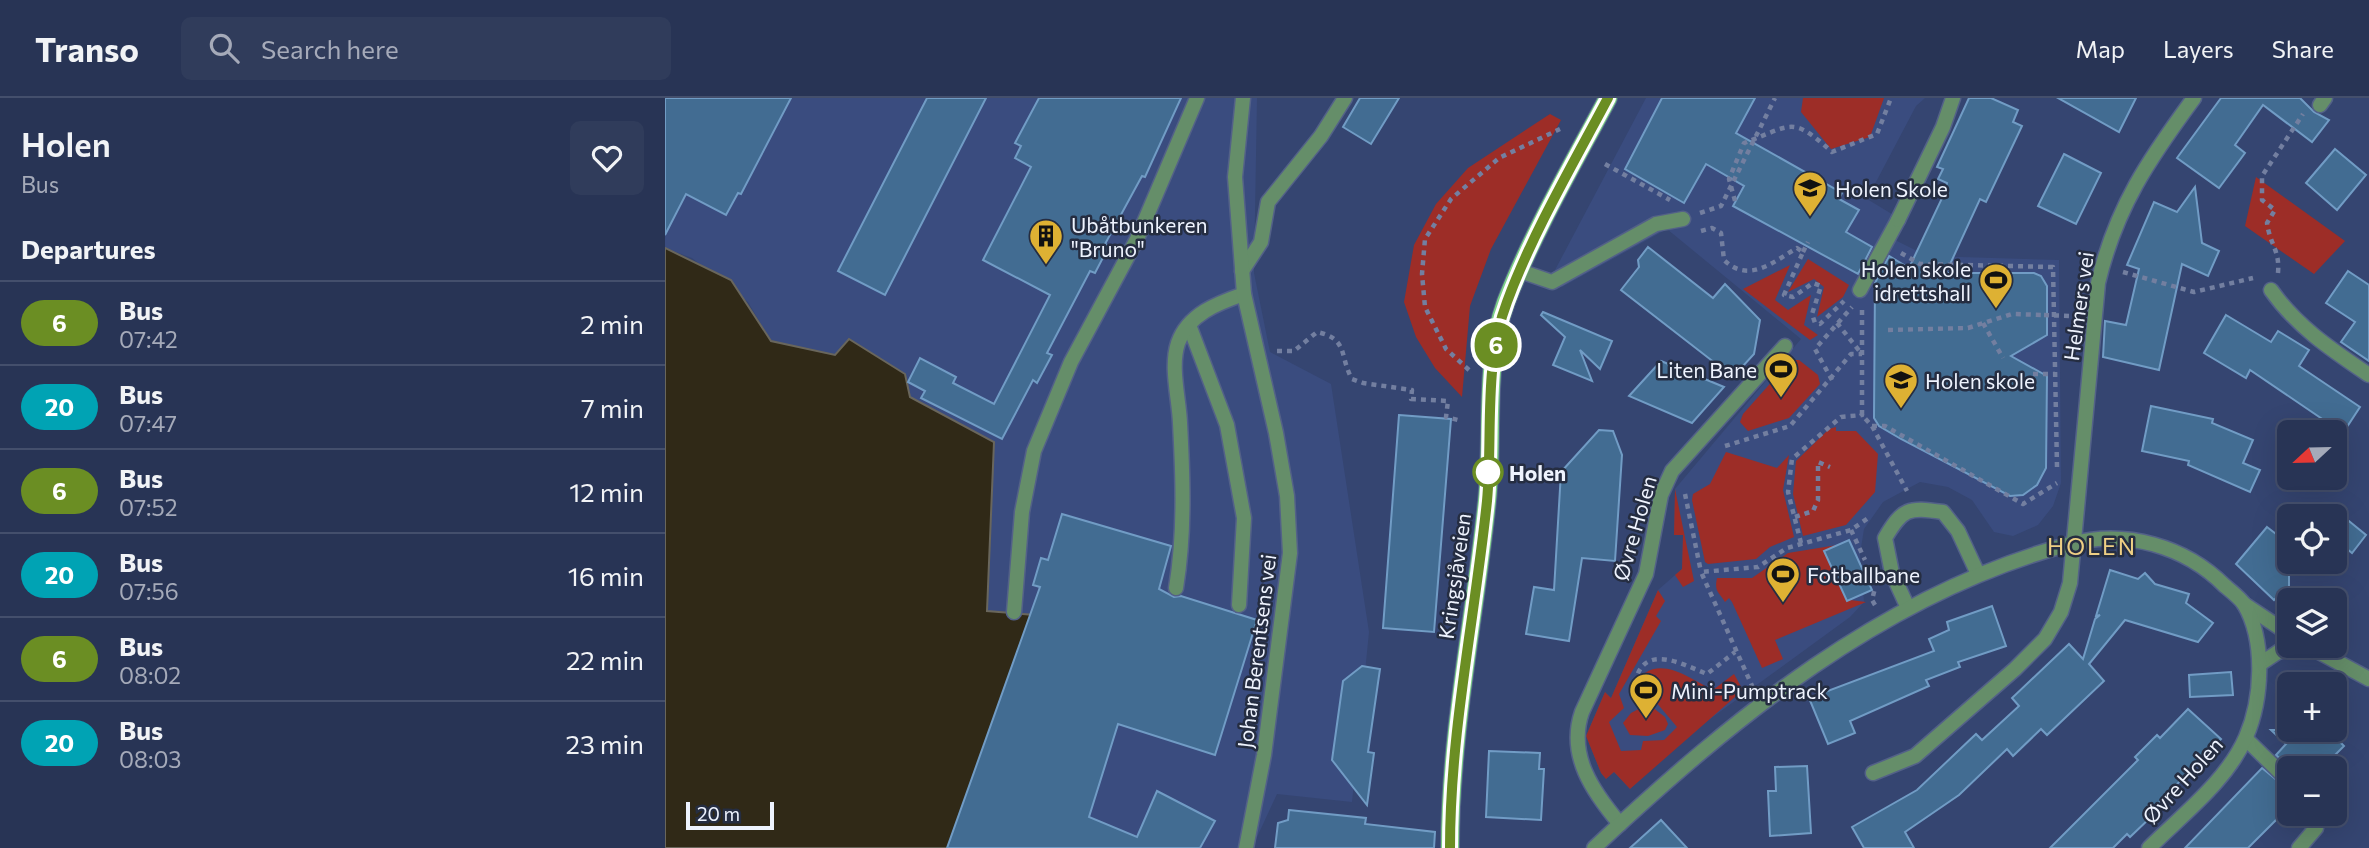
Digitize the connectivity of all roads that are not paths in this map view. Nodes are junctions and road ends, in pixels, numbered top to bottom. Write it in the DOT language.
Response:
graph roads {
  1 [pos="1196,98"];
  2 [pos="1243,98"];
  3 [pos="1345,98"];
  4 [pos="1608,98"];
  5 [pos="1953,98"];
  6 [pos="2194,98"];
  7 [pos="1683,219"];
  8 [pos="1242,271"];
  9 [pos="1520,271"];
  10 [pos="1860,290"];
  11 [pos="2271,290"];
  12 [pos="1244,294"];
  13 [pos="1189,325"];
  14 [pos="1784,346"];
  15 [pos="2369,374"];
  16 [pos="2071,543"];
  17 [pos="1978,574"];
  18 [pos="1176,588"];
  19 [pos="2243,604"];
  20 [pos="1239,605"];
  21 [pos="1908,608"];
  22 [pos="1014,612"];
  23 [pos="2277,626"];
  24 [pos="2277,653"];
  25 [pos="2330,658"];
  26 [pos="2260,664"];
  27 [pos="2369,679"];
  28 [pos="2246,738"];
  29 [pos="2277,769"];
  30 [pos="1873,773"];
  31 [pos="1620,824"];
  32 [pos="2316,826"];
  33 [pos="1246,848"];
  34 [pos="1450,848"];
  35 [pos="1594,848"];
  36 [pos="2149,848"];
  37 [pos="2299,848"];
  1 -- 22 [label="street"];
  2 -- 8 [label="street, Johan Berentsens vei"];
  3 -- 8 [label="street"];
  4 -- 9 [label="main road, Kringsjåveien"];
  5 -- 10 [label="street"];
  6 -- 16 [label="street, Helmers vei"];
  7 -- 9 [label="street"];
  8 -- 12 [label="street, Johan Berentsens vei"];
  9 -- 34 [label="main road, Kringsjåveien"];
  11 -- 15 [label="street"];
  12 -- 13 [label="street"];
  12 -- 33 [label="street, Johan Berentsens vei"];
  13 -- 18 [label="street"];
  13 -- 20 [label="street"];
  14 -- 31 [label="street, Øvre Holen"];
  16 -- 17 [label="street"];
  16 -- 19 [label="street"];
  16 -- 30 [label="street"];
  17 -- 21 [label="street"];
  17 -- 21 [label="street"];
  19 -- 23 [label="street"];
  19 -- 26 [label="street, Øvre Holen"];
  21 -- 31 [label="street"];
  24 -- 26 [label="street"];
  25 -- 27 [label="street"];
  26 -- 28 [label="street, Øvre Holen"];
  28 -- 29 [label="street, Øvre Holen"];
  28 -- 36 [label="street, Øvre Holen"];
  31 -- 35 [label="street"];
  32 -- 37 [label="street"];
}
